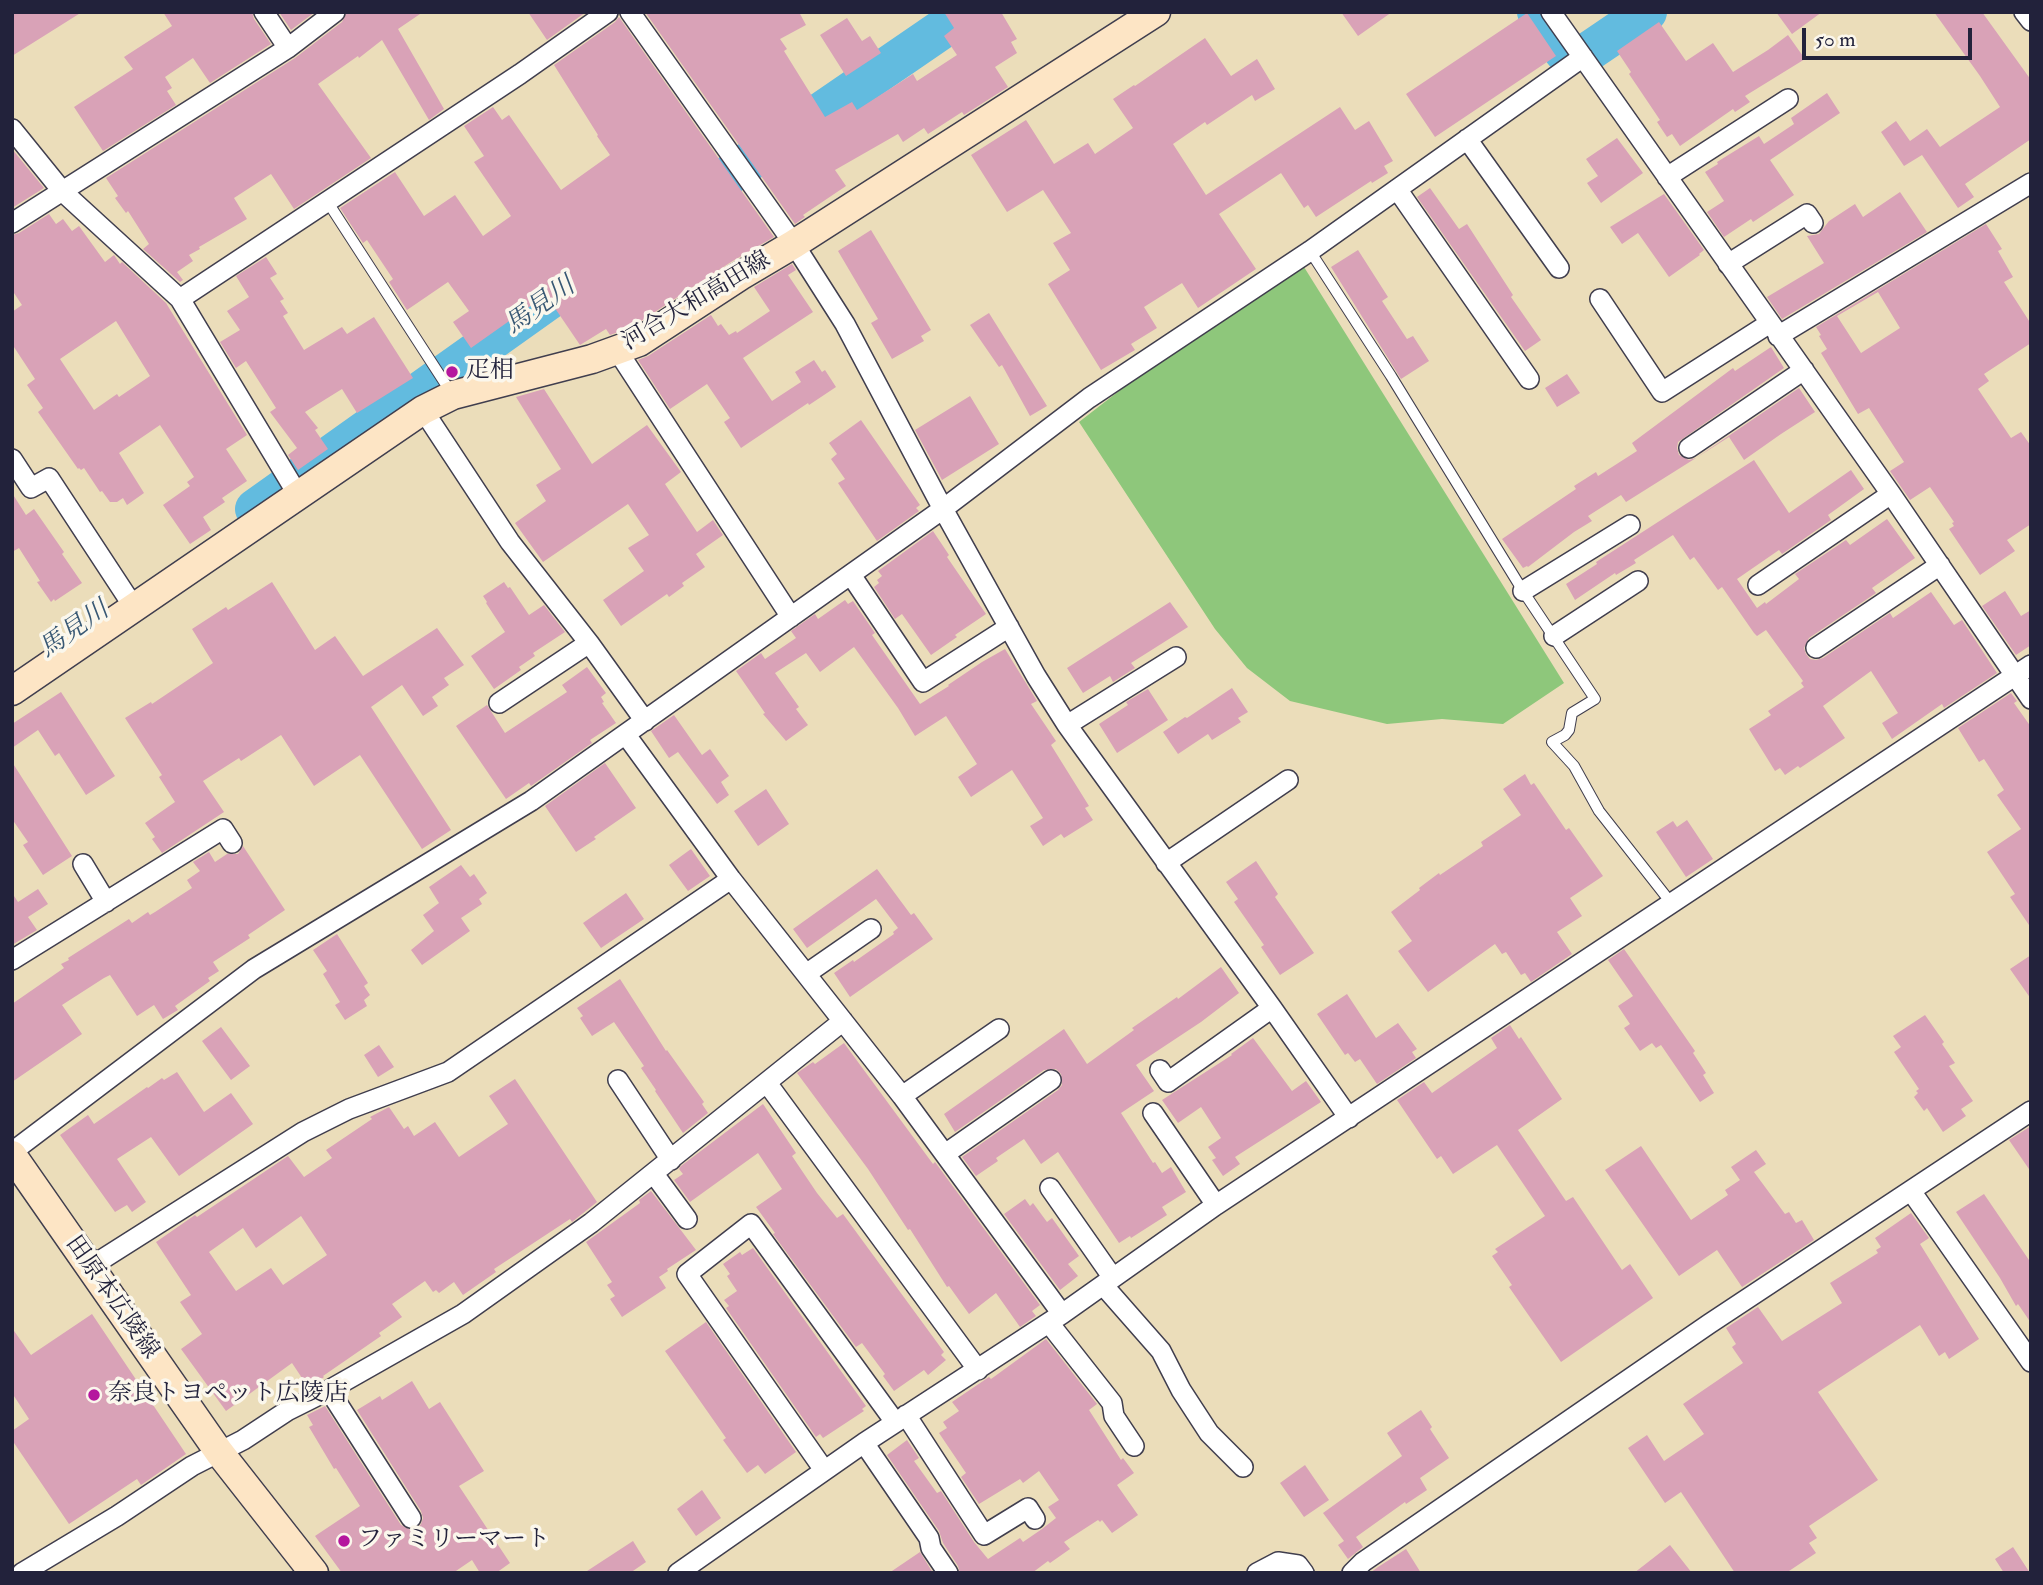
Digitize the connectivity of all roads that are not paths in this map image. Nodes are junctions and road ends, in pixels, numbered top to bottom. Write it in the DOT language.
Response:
graph roads {
  1 [pos="264,12"];
  2 [pos="335,12"];
  3 [pos="608,12"];
  4 [pos="630,12"];
  5 [pos="1156,12"];
  6 [pos="1551,12"];
  7 [pos="2024,12"];
  8 [pos="2031,21"];
  9 [pos="288,48"];
  10 [pos="1583,57"];
  11 [pos="1788,99"];
  12 [pos="12,129"];
  13 [pos="1467,139"];
  14 [pos="1667,177"];
  15 [pos="2031,183"];
  16 [pos="1397,189"];
  17 [pos="63,192"];
  18 [pos="327,200"];
  19 [pos="12,223"];
  20 [pos="1813,223"];
  21 [pos="794,244"];
  22 [pos="1310,251"];
  23 [pos="1728,264"];
  24 [pos="1559,268"];
  25 [pos="180,299"];
  26 [pos="1600,299"];
  27 [pos="1774,329"];
  28 [pos="617,350"];
  29 [pos="1804,370"];
  30 [pos="1529,379"];
  31 [pos="449,389"];
  32 [pos="423,410"];
  33 [pos="1689,448"];
  34 [pos="12,459"];
  35 [pos="292,485"];
  36 [pos="1891,494"];
  37 [pos="943,509"];
  38 [pos="1630,525"];
  39 [pos="1940,565"];
  40 [pos="851,575"];
  41 [pos="1638,581"];
  42 [pos="1758,585"];
  43 [pos="1523,591"];
  44 [pos="128,599"];
  45 [pos="791,617"];
  46 [pos="1009,627"];
  47 [pos="1554,636"];
  48 [pos="589,643"];
  49 [pos="1816,648"];
  50 [pos="1176,657"];
  51 [pos="2022,670"];
  52 [pos="12,691"];
  53 [pos="2031,699"];
  54 [pos="499,703"];
  55 [pos="645,721"];
  56 [pos="1067,725"];
  57 [pos="626,735"];
  58 [pos="1288,780"];
  59 [pos="232,843"];
  60 [pos="1166,863"];
  61 [pos="83,864"];
  62 [pos="731,878"];
  63 [pos="106,902"];
  64 [pos="1672,904"];
  65 [pos="871,929"];
  66 [pos="12,960"];
  67 [pos="806,974"];
  68 [pos="1272,1008"];
  69 [pos="843,1021"];
  70 [pos="999,1029"];
  71 [pos="1160,1070"];
  72 [pos="618,1080"];
  73 [pos="1051,1080"];
  74 [pos="767,1083"];
  75 [pos="902,1096"];
  76 [pos="2031,1111"];
  77 [pos="1153,1113"];
  78 [pos="1349,1118"];
  79 [pos="12,1154"];
  80 [pos="945,1154"];
  81 [pos="671,1160"];
  82 [pos="654,1174"];
  83 [pos="1050,1188"];
  84 [pos="1911,1191"];
  85 [pos="1216,1205"];
  86 [pos="687,1219"];
  87 [pos="90,1267"];
  88 [pos="1108,1281"];
  89 [pos="1056,1318"];
  90 [pos="2031,1362"];
  91 [pos="978,1370"];
  92 [pos="329,1390"];
  93 [pos="901,1418"];
  94 [pos="864,1443"];
  95 [pos="1134,1446"];
  96 [pos="219,1452"];
  97 [pos="1243,1467"];
  98 [pos="824,1470"];
  99 [pos="411,1518"];
  100 [pos="1035,1519"];
  101 [pos="22,1573"];
  102 [pos="314,1573"];
  103 [pos="678,1573"];
  104 [pos="948,1573"];
  105 [pos="1257,1573"];
  106 [pos="1304,1573"];
  107 [pos="1352,1573"];
  1 -- 9 [label="street"];
  2 -- 9 [label="street"];
  3 -- 18 [label="street"];
  4 -- 21 [label="street"];
  5 -- 21 [label="main road, 河合大和高田線"];
  6 -- 10 [label="street"];
  7 -- 8 [label="street"];
  9 -- 17 [label="street"];
  10 -- 13 [label="street"];
  10 -- 14 [label="street"];
  11 -- 14 [label="street"];
  12 -- 17 [label="street"];
  13 -- 16 [label="street"];
  13 -- 24 [label="street"];
  14 -- 23 [label="street"];
  15 -- 27 [label="street"];
  16 -- 22 [label="street"];
  16 -- 30 [label="street"];
  17 -- 19 [label="street"];
  17 -- 25 [label="street"];
  18 -- 25 [label="street"];
  18 -- 31 [label="lane"];
  20 -- 23 [label="street"];
  21 -- 28 [label="main road, 河合大和高田線"];
  21 -- 37 [label="street"];
  22 -- 37 [label="street"];
  22 -- 43 [label="lane"];
  23 -- 27 [label="street"];
  25 -- 35 [label="street"];
  26 -- 27 [label="street"];
  27 -- 29 [label="street"];
  28 -- 31 [label="main road, 河合大和高田線"];
  28 -- 45 [label="street"];
  29 -- 33 [label="street"];
  29 -- 36 [label="street"];
  31 -- 32 [label="main road, 河合大和高田線"];
  32 -- 35 [label="main road, 河合大和高田線"];
  32 -- 48 [label="street"];
  34 -- 44 [label="street"];
  35 -- 44 [label="main road, 河合大和高田線"];
  36 -- 39 [label="street"];
  36 -- 42 [label="street"];
  37 -- 40 [label="street"];
  37 -- 46 [label="street"];
  38 -- 43 [label="street"];
  39 -- 49 [label="street"];
  39 -- 51 [label="street"];
  40 -- 45 [label="street"];
  40 -- 46 [label="street"];
  41 -- 47 [label="street"];
  43 -- 47 [label="lane"];
  44 -- 52 [label="main road, 河合大和高田線"];
  45 -- 55 [label="street"];
  46 -- 56 [label="street"];
  47 -- 64 [label="lane"];
  48 -- 54 [label="street"];
  48 -- 55 [label="street"];
  50 -- 56 [label="street"];
  51 -- 53 [label="street"];
  51 -- 64 [label="street"];
  55 -- 57 [label="street"];
  56 -- 60 [label="street"];
  57 -- 62 [label="street"];
  57 -- 79 [label="street"];
  58 -- 60 [label="street"];
  59 -- 63 [label="street"];
  60 -- 68 [label="street"];
  61 -- 63 [label="street"];
  62 -- 67 [label="street"];
  62 -- 87 [label="street"];
  63 -- 66 [label="street"];
  64 -- 78 [label="street"];
  65 -- 67 [label="street"];
  67 -- 69 [label="street"];
  68 -- 71 [label="street"];
  68 -- 78 [label="street"];
  69 -- 74 [label="street"];
  69 -- 75 [label="street"];
  70 -- 75 [label="street"];
  72 -- 81 [label="street"];
  73 -- 80 [label="street"];
  74 -- 81 [label="street"];
  74 -- 91 [label="street"];
  75 -- 80 [label="street"];
  76 -- 84 [label="street"];
  77 -- 85 [label="street"];
  78 -- 85 [label="street"];
  79 -- 87 [label="main road, 田原本広陵線"];
  80 -- 89 [label="street"];
  81 -- 82 [label="street"];
  82 -- 86 [label="street"];
  82 -- 92 [label="street"];
  83 -- 88 [label="street"];
  84 -- 90 [label="street"];
  84 -- 107 [label="street"];
  85 -- 88 [label="street"];
  87 -- 96 [label="main road, 田原本広陵線"];
  88 -- 89 [label="street"];
  88 -- 97 [label="street"];
  89 -- 91 [label="street"];
  89 -- 95 [label="street"];
  91 -- 93 [label="street"];
  92 -- 96 [label="street"];
  92 -- 99 [label="street"];
  93 -- 94 [label="street"];
  93 -- 98 [label="street"];
  93 -- 100 [label="street"];
  94 -- 98 [label="street"];
  94 -- 104 [label="street"];
  96 -- 101 [label="street"];
  96 -- 102 [label="main road, 田原本広陵線"];
  98 -- 103 [label="street"];
  105 -- 106 [label="street"];
}
